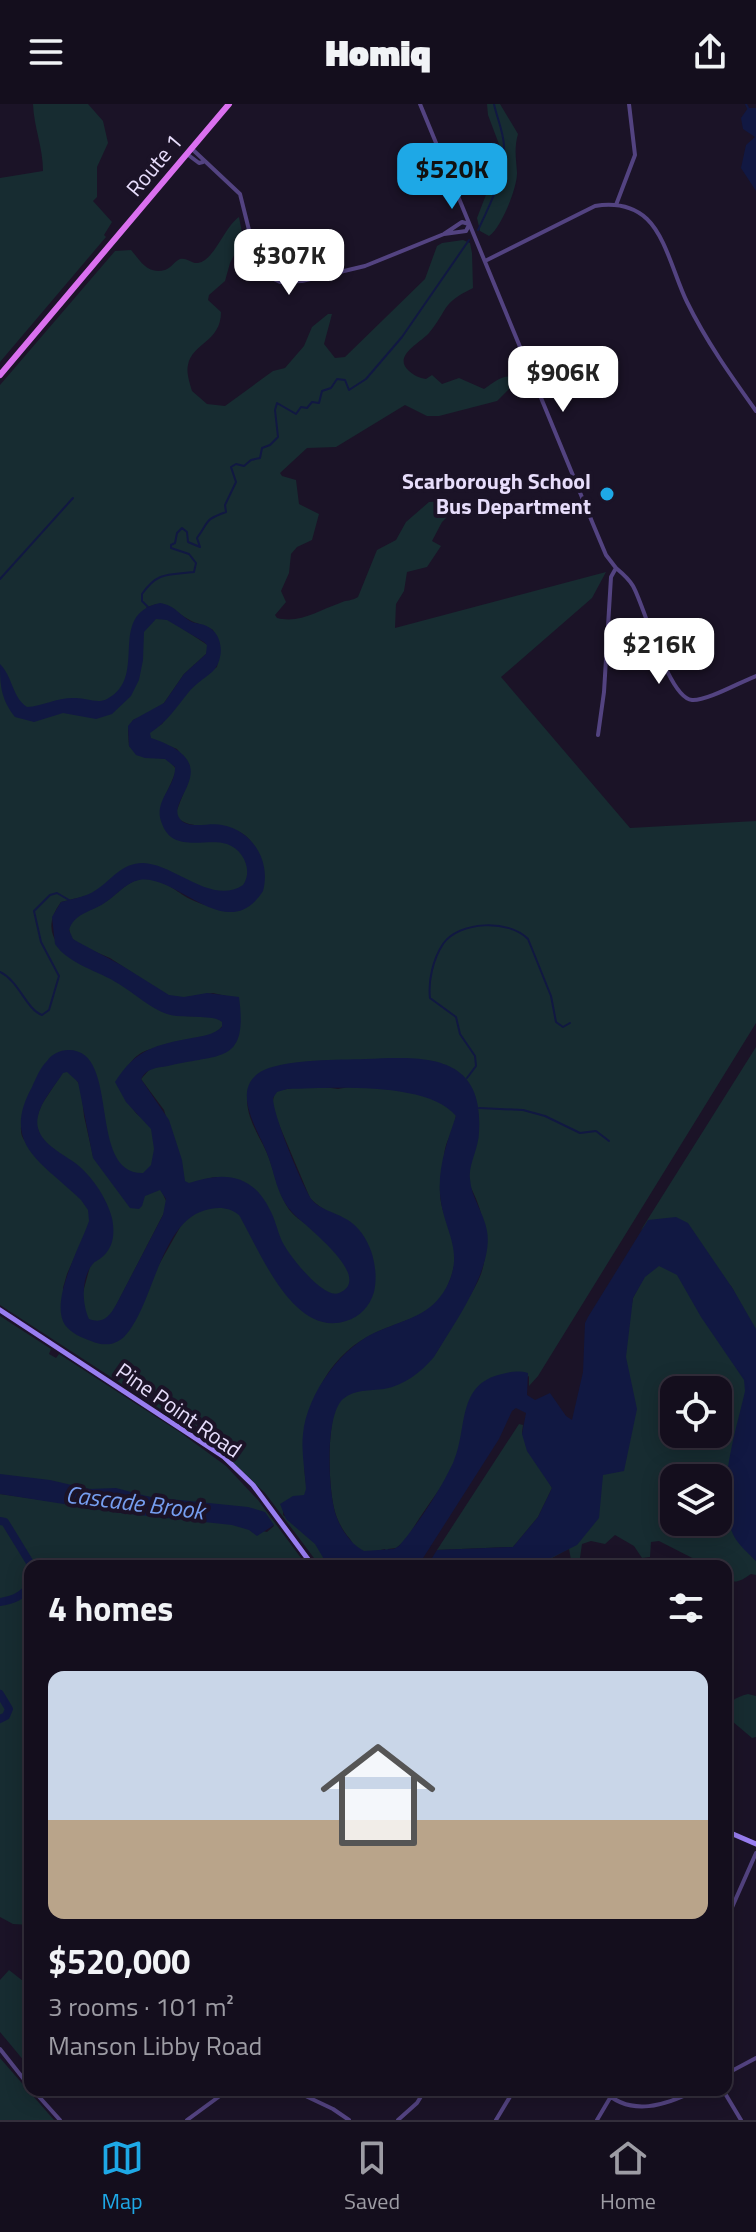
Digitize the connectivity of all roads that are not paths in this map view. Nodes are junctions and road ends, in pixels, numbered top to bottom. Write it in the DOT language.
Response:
graph roads {
  1 [pos="229,104"];
  2 [pos="420,104"];
  3 [pos="629,104"];
  4 [pos="189,151"];
  5 [pos="616,205"];
  6 [pos="469,224"];
  7 [pos="444,234"];
  8 [pos="485,261"];
  9 [pos="0,375"];
  10 [pos="756,411"];
  11 [pos="616,568"];
  12 [pos="756,676"];
  13 [pos="598,735"];
  14 [pos="0,1310"];
  15 [pos="309,1560"];
  16 [pos="732,1834"];
  17 [pos="756,1844"];
  18 [pos="756,1853"];
  19 [pos="732,1907"];
  20 [pos="0,2049"];
  21 [pos="756,2058"];
  22 [pos="732,2071"];
  23 [pos="24,2079"];
  24 [pos="38,2096"];
  25 [pos="220,2096"];
  26 [pos="306,2096"];
  27 [pos="421,2096"];
  28 [pos="510,2096"];
  29 [pos="684,2096"];
  30 [pos="727,2096"];
  31 [pos="610,2097"];
  32 [pos="60,2120"];
  33 [pos="187,2120"];
  34 [pos="349,2120"];
  35 [pos="398,2120"];
  36 [pos="496,2120"];
  37 [pos="597,2120"];
  38 [pos="741,2120"];
  1 -- 4 [label="main road, Route 1"];
  2 -- 6 [label="street"];
  3 -- 5 [label="street"];
  4 -- 7 [label="street"];
  4 -- 9 [label="main road, Route 1"];
  5 -- 8 [label="street"];
  5 -- 10 [label="street"];
  6 -- 7 [label="street"];
  6 -- 7 [label="street"];
  6 -- 8 [label="street"];
  8 -- 11 [label="street"];
  11 -- 12 [label="street"];
  11 -- 13 [label="street"];
  14 -- 15 [label="main road, Pine Point Road"];
  16 -- 17 [label="main road"];
  18 -- 19 [label="street"];
  20 -- 23 [label="street"];
  21 -- 22 [label="street"];
  24 -- 32 [label="street"];
  25 -- 33 [label="street"];
  26 -- 34 [label="street"];
  27 -- 35 [label="street"];
  28 -- 36 [label="street"];
  29 -- 31 [label="street"];
  30 -- 38 [label="street"];
  31 -- 37 [label="street"];
}
